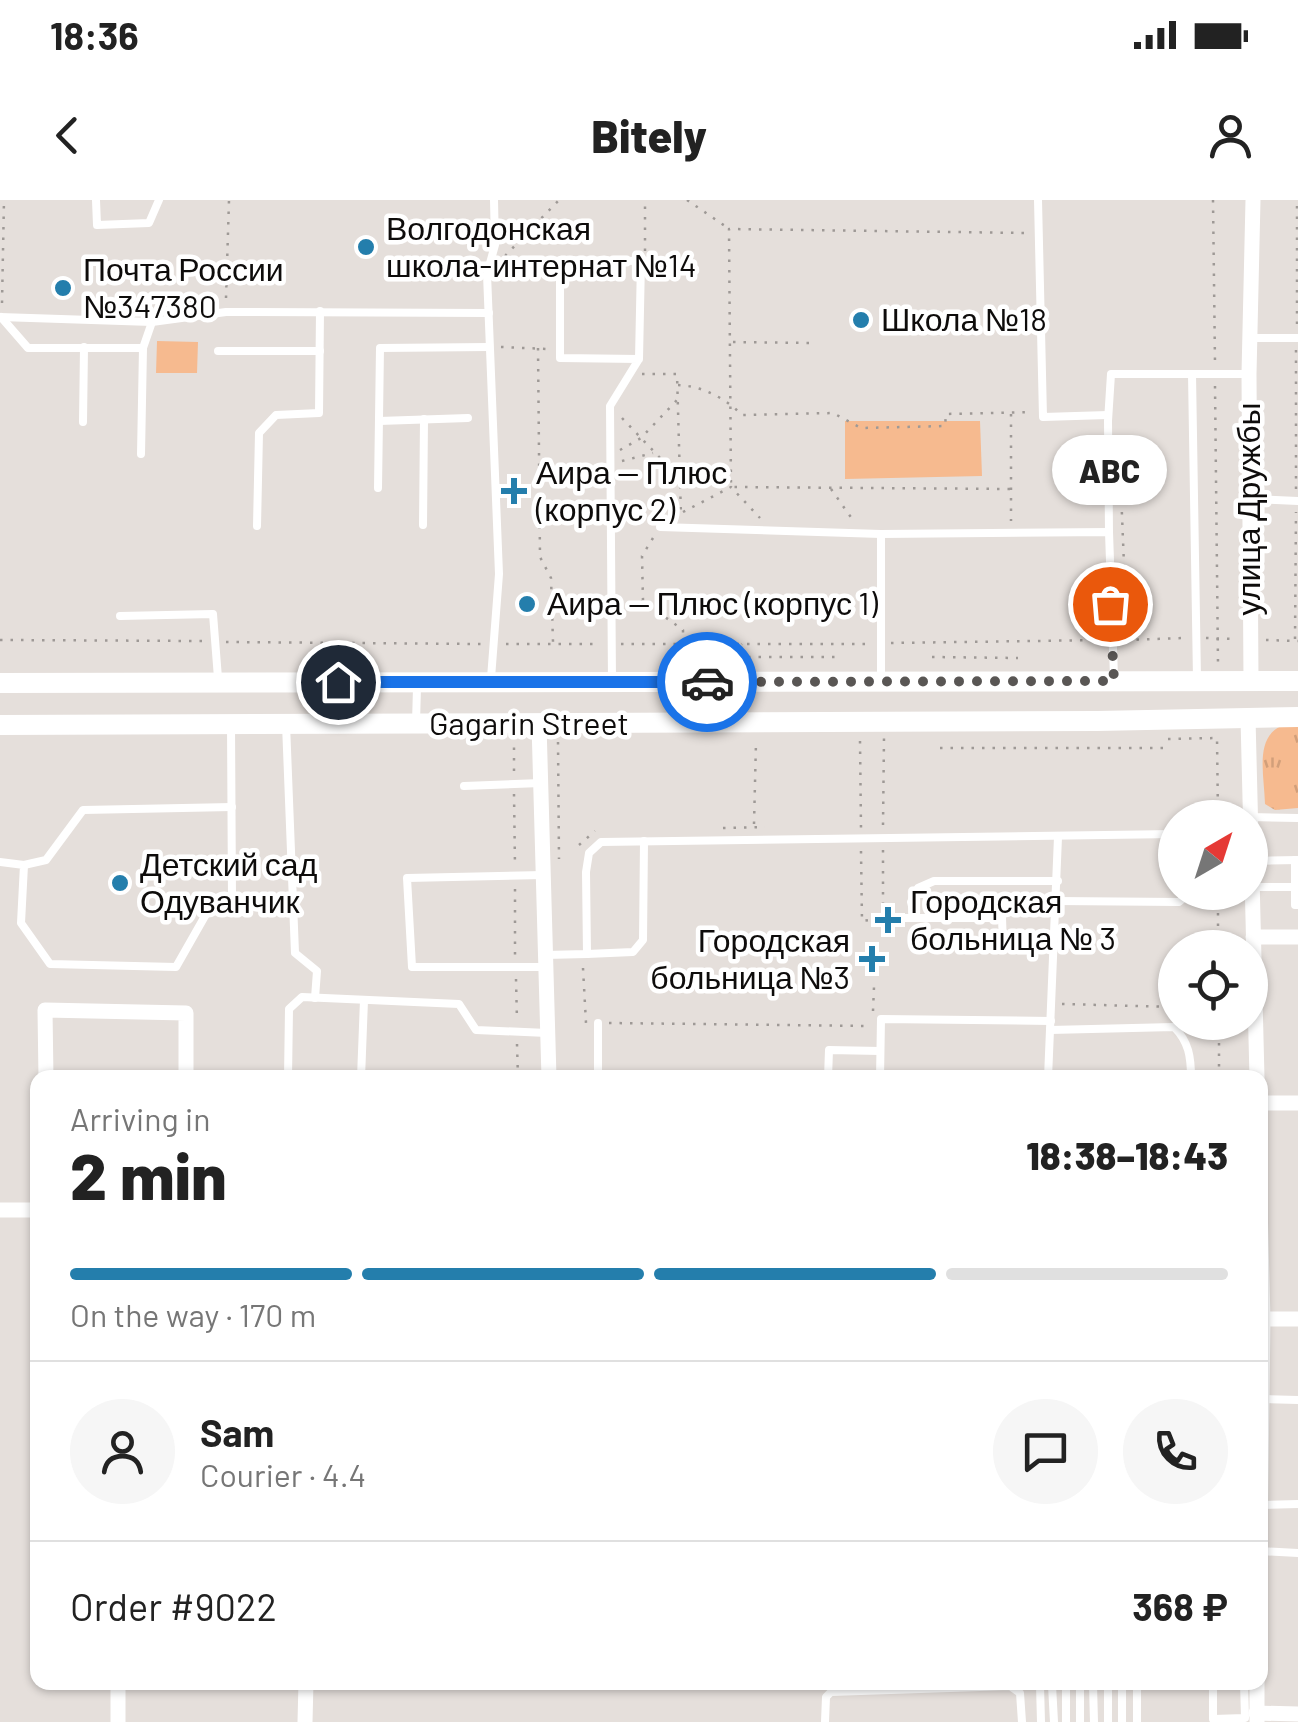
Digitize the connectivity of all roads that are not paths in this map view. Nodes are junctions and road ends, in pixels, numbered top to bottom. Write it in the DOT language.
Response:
graph roads {
  1 [pos="96,200"];
  2 [pos="160,200"];
  3 [pos="494,200"];
  4 [pos="1038,200"];
  5 [pos="1253,200"];
  6 [pos="320,311"];
  7 [pos="488,313"];
  8 [pos="1,317"];
  9 [pos="152,322"];
  10 [pos="1249,338"];
  11 [pos="1297,338"];
  12 [pos="84,346"];
  13 [pos="489,347"];
  14 [pos="143,348"];
  15 [pos="320,350"];
  16 [pos="218,351"];
  17 [pos="640,359"];
  18 [pos="1192,374"];
  19 [pos="1248,374"];
  20 [pos="1108,415"];
  21 [pos="468,418"];
  22 [pos="424,419"];
  23 [pos="379,421"];
  24 [pos="82,422"];
  25 [pos="141,454"];
  26 [pos="378,488"];
  27 [pos="1249,499"];
  28 [pos="1297,500"];
  29 [pos="423,525"];
  30 [pos="257,526"];
  31 [pos="660,527"];
  32 [pos="1108,532"];
  33 [pos="882,534"];
  34 [pos="120,616"];
  35 [pos="612,681"];
  36 [pos="1091,681"];
  37 [pos="1114,681"];
  38 [pos="1198,681"];
  39 [pos="1251,681"];
  40 [pos="1298,681"];
  41 [pos="418,682"];
  42 [pos="490,682"];
  43 [pos="674,682"];
  44 [pos="881,682"];
  45 [pos="0,683"];
  46 [pos="218,683"];
  47 [pos="1298,717"];
  48 [pos="1248,718"];
  49 [pos="1098,721"];
  50 [pos="676,723"];
  51 [pos="231,724"];
  52 [pos="286,724"];
  53 [pos="416,724"];
  54 [pos="539,724"];
  55 [pos="0,725"];
  56 [pos="541,783"];
  57 [pos="464,786"];
  58 [pos="1250,800"];
  59 [pos="232,808"];
  60 [pos="1268,817"];
  61 [pos="1298,818"];
  62 [pos="1158,834"];
  63 [pos="1058,837"];
  64 [pos="644,842"];
  65 [pos="1296,860"];
  66 [pos="1268,861"];
  67 [pos="0,862"];
  68 [pos="24,865"];
  69 [pos="543,875"];
  70 [pos="1058,881"];
  71 [pos="1268,887"];
  72 [pos="1295,887"];
  73 [pos="1058,901"];
  74 [pos="1158,902"];
  75 [pos="1298,905"];
  76 [pos="883,918"];
  77 [pos="915,918"];
  78 [pos="1268,937"];
  79 [pos="1298,937"];
  80 [pos="1055,946"];
  81 [pos="585,954"];
  82 [pos="546,961"];
  83 [pos="315,998"];
  84 [pos="364,1000"];
  85 [pos="598,1023"];
  86 [pos="1051,1025"];
  87 [pos="548,1033"];
  88 [pos="1256,1040"];
  89 [pos="880,1051"];
  90 [pos="46,1070"];
  91 [pos="186,1070"];
  92 [pos="288,1070"];
  93 [pos="361,1070"];
  94 [pos="549,1070"];
  95 [pos="598,1070"];
  96 [pos="828,1070"];
  97 [pos="880,1070"];
  98 [pos="1048,1070"];
  99 [pos="1190,1070"];
  100 [pos="1257,1070"];
  101 [pos="1268,1103"];
  102 [pos="1298,1103"];
  103 [pos="0,1210"];
  104 [pos="30,1210"];
  105 [pos="1268,1319"];
  106 [pos="1298,1319"];
  107 [pos="1268,1399"];
  108 [pos="1298,1400"];
  109 [pos="1298,1504"];
  110 [pos="1268,1505"];
  111 [pos="1268,1551"];
  112 [pos="1298,1553"];
  113 [pos="118,1690"];
  114 [pos="306,1690"];
  115 [pos="891,1690"];
  116 [pos="1016,1690"];
  117 [pos="1040,1690"];
  118 [pos="1052,1690"];
  119 [pos="1066,1690"];
  120 [pos="1080,1690"];
  121 [pos="1093,1690"];
  122 [pos="1108,1690"];
  123 [pos="1122,1690"];
  124 [pos="1137,1690"];
  125 [pos="1213,1690"];
  126 [pos="1246,1690"];
  127 [pos="1256,1690"];
  128 [pos="1298,1714"];
  129 [pos="1253,1715"];
  130 [pos="118,1722"];
  131 [pos="305,1722"];
  132 [pos="825,1722"];
  133 [pos="1022,1722"];
  134 [pos="1041,1722"];
  135 [pos="1054,1722"];
  136 [pos="1066,1722"];
  137 [pos="1080,1722"];
  138 [pos="1094,1722"];
  139 [pos="1108,1722"];
  140 [pos="1122,1722"];
  141 [pos="1138,1722"];
  1 -- 2 [label="lane"];
  3 -- 7 [label="lane"];
  4 -- 20 [label="lane"];
  5 -- 10 [label="street, улица Дружбы"];
  6 -- 7 [label="lane"];
  6 -- 9 [label="lane"];
  6 -- 15 [label="lane"];
  7 -- 13 [label="lane"];
  8 -- 9 [label="lane"];
  8 -- 12 [label="lane"];
  9 -- 14 [label="lane"];
  10 -- 11 [label="lane"];
  10 -- 19 [label="street, улица Дружбы"];
  12 -- 14 [label="lane"];
  12 -- 24 [label="lane"];
  13 -- 23 [label="lane"];
  13 -- 42 [label="lane"];
  14 -- 25 [label="lane"];
  15 -- 16 [label="lane"];
  15 -- 30 [label="lane"];
  17 -- 17 [label="lane"];
  17 -- 35 [label="lane"];
  18 -- 19 [label="lane"];
  18 -- 20 [label="lane"];
  18 -- 38 [label="lane"];
  19 -- 27 [label="street, улица Дружбы"];
  20 -- 32 [label="lane"];
  21 -- 22 [label="lane"];
  22 -- 23 [label="lane"];
  22 -- 29 [label="lane"];
  23 -- 26 [label="lane"];
  27 -- 28 [label="lane"];
  27 -- 39 [label="street, улица Дружбы"];
  31 -- 33 [label="lane"];
  32 -- 33 [label="lane"];
  32 -- 37 [label="lane"];
  33 -- 44 [label="lane"];
  34 -- 46 [label="lane"];
  35 -- 42 [label="street, Gagarin Street"];
  35 -- 43 [label="street, Gagarin Street"];
  36 -- 37 [label="street, Gagarin Street"];
  36 -- 44 [label="street, Gagarin Street"];
  36 -- 49 [label="street"];
  37 -- 38 [label="street, Gagarin Street"];
  38 -- 39 [label="street, Gagarin Street"];
  39 -- 40 [label="street, Gagarin Street"];
  41 -- 42 [label="street, Gagarin Street"];
  41 -- 46 [label="street, Gagarin Street"];
  41 -- 53 [label="lane"];
  43 -- 44 [label="street, Gagarin Street"];
  43 -- 50 [label="lane"];
  45 -- 46 [label="street, Gagarin Street"];
  47 -- 48 [label="street, Gagarin Street"];
  48 -- 49 [label="street, Gagarin Street"];
  48 -- 58 [label="street"];
  49 -- 50 [label="street, Gagarin Street"];
  50 -- 54 [label="street, Gagarin Street"];
  51 -- 52 [label="street, Gagarin Street"];
  51 -- 55 [label="street, Gagarin Street"];
  51 -- 59 [label="lane"];
  52 -- 53 [label="street, Gagarin Street"];
  52 -- 83 [label="lane"];
  53 -- 54 [label="street, Gagarin Street"];
  54 -- 56 [label="street"];
  56 -- 57 [label="lane"];
  56 -- 69 [label="street"];
  59 -- 68 [label="lane"];
  59 -- 68 [label="lane"];
  60 -- 61 [label="lane"];
  62 -- 63 [label="lane"];
  63 -- 64 [label="lane"];
  63 -- 70 [label="lane"];
  64 -- 81 [label="lane"];
  64 -- 81 [label="lane"];
  65 -- 66 [label="lane"];
  65 -- 72 [label="lane"];
  67 -- 68 [label="lane"];
  69 -- 82 [label="street"];
  69 -- 82 [label="lane"];
  70 -- 73 [label="lane"];
  70 -- 77 [label="lane"];
  71 -- 72 [label="lane"];
  72 -- 75 [label="lane"];
  73 -- 74 [label="lane"];
  73 -- 80 [label="lane"];
  76 -- 77 [label="lane"];
  77 -- 80 [label="lane"];
  78 -- 79 [label="street"];
  80 -- 86 [label="lane"];
  81 -- 82 [label="lane"];
  82 -- 87 [label="street"];
  83 -- 84 [label="lane"];
  83 -- 92 [label="lane"];
  84 -- 87 [label="lane"];
  84 -- 93 [label="lane"];
  85 -- 95 [label="lane"];
  86 -- 89 [label="lane"];
  86 -- 98 [label="lane"];
  86 -- 99 [label="lane"];
  87 -- 94 [label="street"];
  88 -- 100 [label="street"];
  89 -- 96 [label="lane"];
  89 -- 97 [label="lane"];
  90 -- 91 [label="street"];
  101 -- 102 [label="street"];
  103 -- 104 [label="street"];
  105 -- 106 [label="street"];
  107 -- 108 [label="lane"];
  109 -- 110 [label="lane"];
  111 -- 112 [label="lane"];
  113 -- 130 [label="street"];
  114 -- 131 [label="street"];
  115 -- 132 [label="lane"];
  116 -- 133 [label="lane"];
  117 -- 134 [label="lane"];
  118 -- 135 [label="lane"];
  119 -- 136 [label="lane"];
  120 -- 137 [label="lane"];
  121 -- 138 [label="lane"];
  122 -- 139 [label="lane"];
  123 -- 140 [label="lane"];
  124 -- 141 [label="lane"];
  125 -- 129 [label="lane"];
  126 -- 129 [label="lane"];
  127 -- 129 [label="street"];
  128 -- 129 [label="street"];
}
